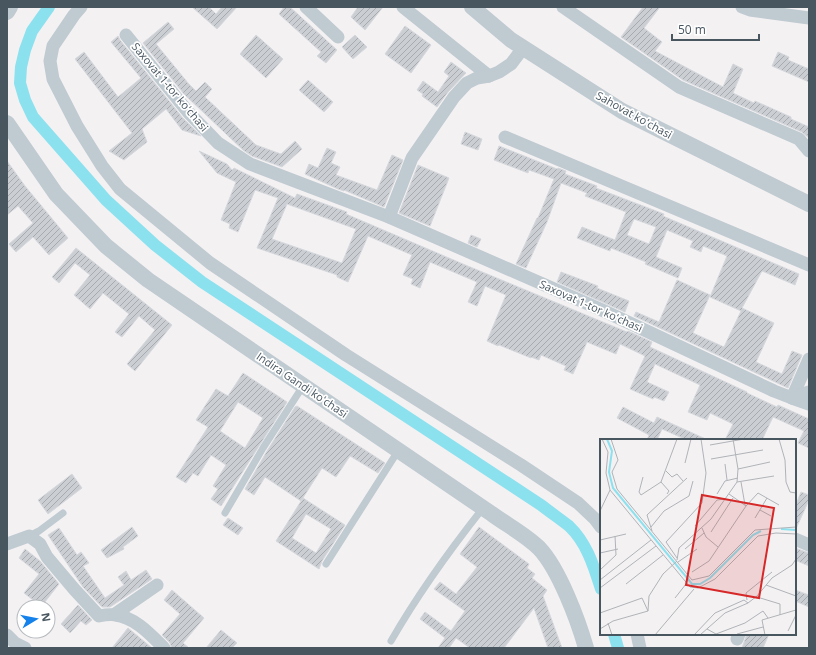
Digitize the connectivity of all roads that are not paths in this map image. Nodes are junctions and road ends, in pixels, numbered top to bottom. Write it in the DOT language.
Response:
graph roads {
  1 [pos="10,7"];
  2 [pos="81,7"];
  3 [pos="306,7"];
  4 [pos="403,7"];
  5 [pos="472,7"];
  6 [pos="563,7"];
  7 [pos="742,7"];
  8 [pos="7,12"];
  9 [pos="809,18"];
  10 [pos="126,35"];
  11 [pos="338,38"];
  12 [pos="523,48"];
  13 [pos="489,76"];
  14 [pos="7,123"];
  15 [pos="505,137"];
  16 [pos="809,151"];
  17 [pos="809,204"];
  18 [pos="389,217"];
  19 [pos="809,266"];
  20 [pos="809,359"];
  21 [pos="303,386"];
  22 [pos="809,392"];
  23 [pos="792,398"];
  24 [pos="809,404"];
  25 [pos="398,451"];
  26 [pos="484,508"];
  27 [pos="63,513"];
  28 [pos="225,513"];
  29 [pos="600,526"];
  30 [pos="29,536"];
  31 [pos="796,539"];
  32 [pos="7,544"];
  33 [pos="809,544"];
  34 [pos="326,564"];
  35 [pos="157,585"];
  36 [pos="115,614"];
  37 [pos="637,635"];
  38 [pos="9,640"];
  39 [pos="390,641"];
  40 [pos="25,648"];
  41 [pos="164,648"];
  42 [pos="586,648"];
  43 [pos="640,648"];
  1 -- 8 [label="street"];
  2 -- 29 [label="street"];
  3 -- 11 [label="street"];
  4 -- 13 [label="street"];
  5 -- 12 [label="street, Sahovat koʻchasi"];
  6 -- 16 [label="street"];
  7 -- 9 [label="street"];
  10 -- 18 [label="street, Saxovat 1-tor koʻchasi"];
  12 -- 13 [label="street"];
  12 -- 17 [label="street, Sahovat koʻchasi"];
  13 -- 18 [label="street"];
  14 -- 21 [label="street, Indira Gandi koʻchasi"];
  15 -- 19 [label="street"];
  18 -- 23 [label="street, Saxovat 1-tor koʻchasi"];
  20 -- 23 [label="street"];
  21 -- 25 [label="street, Indira Gandi koʻchasi"];
  21 -- 28 [label="lane"];
  22 -- 23 [label="street"];
  23 -- 24 [label="street, Saxovat 1-tor koʻchasi"];
  25 -- 26 [label="street, Indira Gandi koʻchasi"];
  25 -- 34 [label="lane"];
  26 -- 39 [label="lane"];
  26 -- 42 [label="street, Indira Gandi koʻchasi"];
  27 -- 30 [label="lane"];
  30 -- 32 [label="street"];
  30 -- 36 [label="street"];
  31 -- 33 [label="street"];
  35 -- 36 [label="street"];
  36 -- 41 [label="street"];
  37 -- 43 [label="street"];
  38 -- 40 [label="street"];
}
